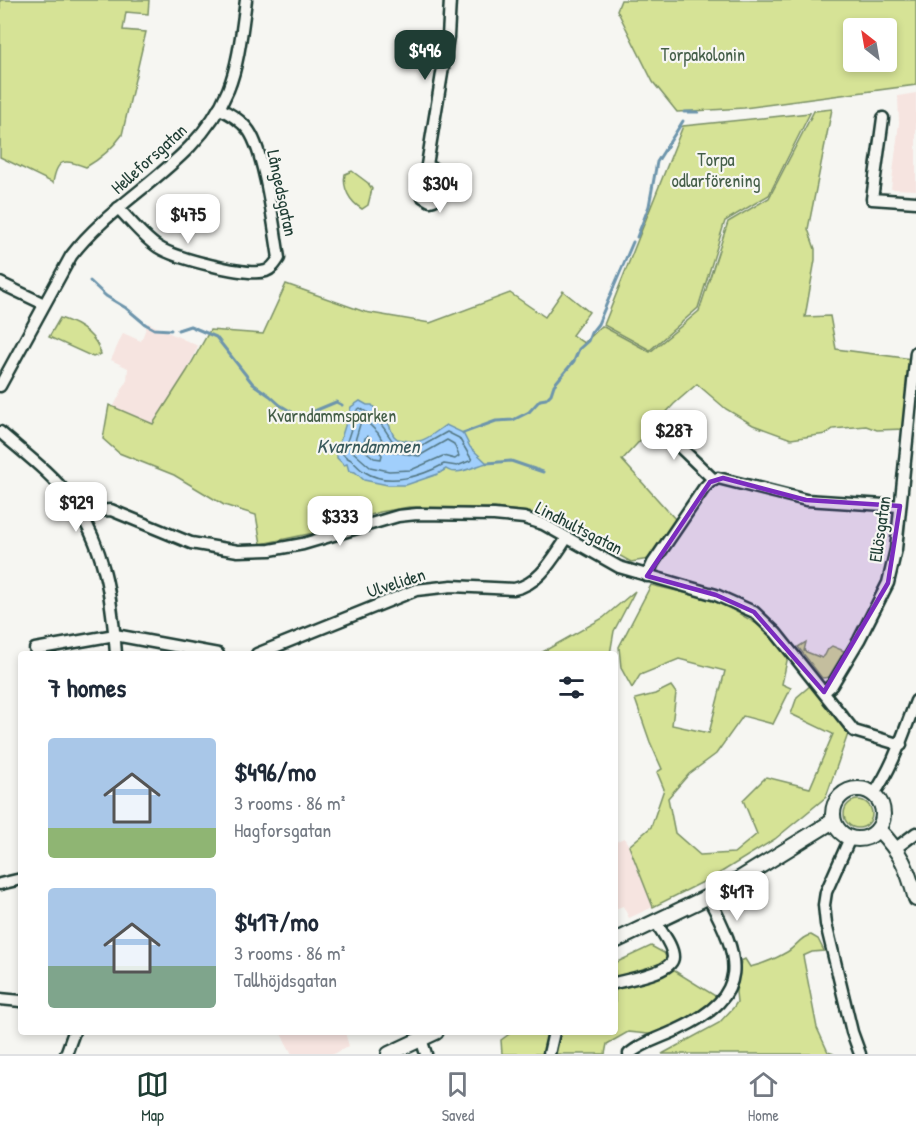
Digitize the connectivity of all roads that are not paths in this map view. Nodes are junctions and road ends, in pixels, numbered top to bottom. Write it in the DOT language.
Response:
graph roads {
  1 [pos="246,0"];
  2 [pos="450,0"];
  3 [pos="219,108"];
  4 [pos="883,118"];
  5 [pos="428,165"];
  6 [pos="916,202"];
  7 [pos="118,208"];
  8 [pos="0,284"];
  9 [pos="44,304"];
  10 [pos="916,352"];
  11 [pos="0,386"];
  12 [pos="657,425"];
  13 [pos="0,432"];
  14 [pos="714,480"];
  15 [pos="900,506"];
  16 [pos="83,517"];
  17 [pos="567,538"];
  18 [pos="647,576"];
  19 [pos="115,635"];
  20 [pos="35,649"];
  21 [pos="116,651"];
  22 [pos="202,651"];
  23 [pos="278,651"];
  24 [pos="824,692"];
  25 [pos="916,701"];
  26 [pos="901,745"];
  27 [pos="874,794"];
  28 [pos="833,821"];
  29 [pos="878,829"];
  30 [pos="916,833"];
  31 [pos="850,838"];
  32 [pos="896,848"];
  33 [pos="18,880"];
  34 [pos="0,884"];
  35 [pos="708,897"];
  36 [pos="916,899"];
  37 [pos="656,922"];
  38 [pos="618,940"];
  39 [pos="618,982"];
  40 [pos="0,999"];
  41 [pos="18,1001"];
  42 [pos="73,1035"];
  43 [pos="430,1035"];
  44 [pos="553,1035"];
  45 [pos="421,1039"];
  46 [pos="66,1054"];
  47 [pos="389,1054"];
  48 [pos="426,1054"];
  49 [pos="549,1054"];
  50 [pos="629,1054"];
  51 [pos="860,1054"];
  1 -- 3 [label="street, Helleforsgatan"];
  2 -- 5 [label="street"];
  3 -- 7 [label="street, Helleforsgatan"];
  3 -- 7 [label="street, Långedsgatan"];
  4 -- 6 [label="street"];
  7 -- 9 [label="street, Helleforsgatan"];
  8 -- 9 [label="street"];
  9 -- 11 [label="street, Helleforsgatan"];
  10 -- 15 [label="street, Ellösgatan"];
  12 -- 14 [label="street"];
  13 -- 16 [label="street"];
  14 -- 15 [label="street"];
  14 -- 18 [label="street"];
  15 -- 24 [label="street, Ellösgatan"];
  16 -- 17 [label="street, Lindhultsgatan"];
  16 -- 19 [label="street"];
  17 -- 18 [label="street, Lindhultsgatan"];
  17 -- 23 [label="street, Ulveliden"];
  18 -- 24 [label="street, Lindhultsgatan"];
  19 -- 20 [label="street"];
  19 -- 21 [label="street"];
  19 -- 22 [label="street"];
  24 -- 26 [label="street, Lindhultsgatan"];
  25 -- 26 [label="street"];
  26 -- 27 [label="street"];
  27 -- 28 [label="street"];
  27 -- 29 [label="street"];
  28 -- 31 [label="street"];
  28 -- 35 [label="street"];
  29 -- 31 [label="street"];
  29 -- 32 [label="street"];
  30 -- 32 [label="street"];
  31 -- 51 [label="street"];
  32 -- 36 [label="street"];
  33 -- 34 [label="street"];
  35 -- 37 [label="street"];
  35 -- 50 [label="street"];
  37 -- 38 [label="street"];
  37 -- 39 [label="street"];
  40 -- 41 [label="street"];
  42 -- 46 [label="street"];
  43 -- 45 [label="street"];
  44 -- 49 [label="street"];
  45 -- 47 [label="street"];
  45 -- 48 [label="street"];
}
